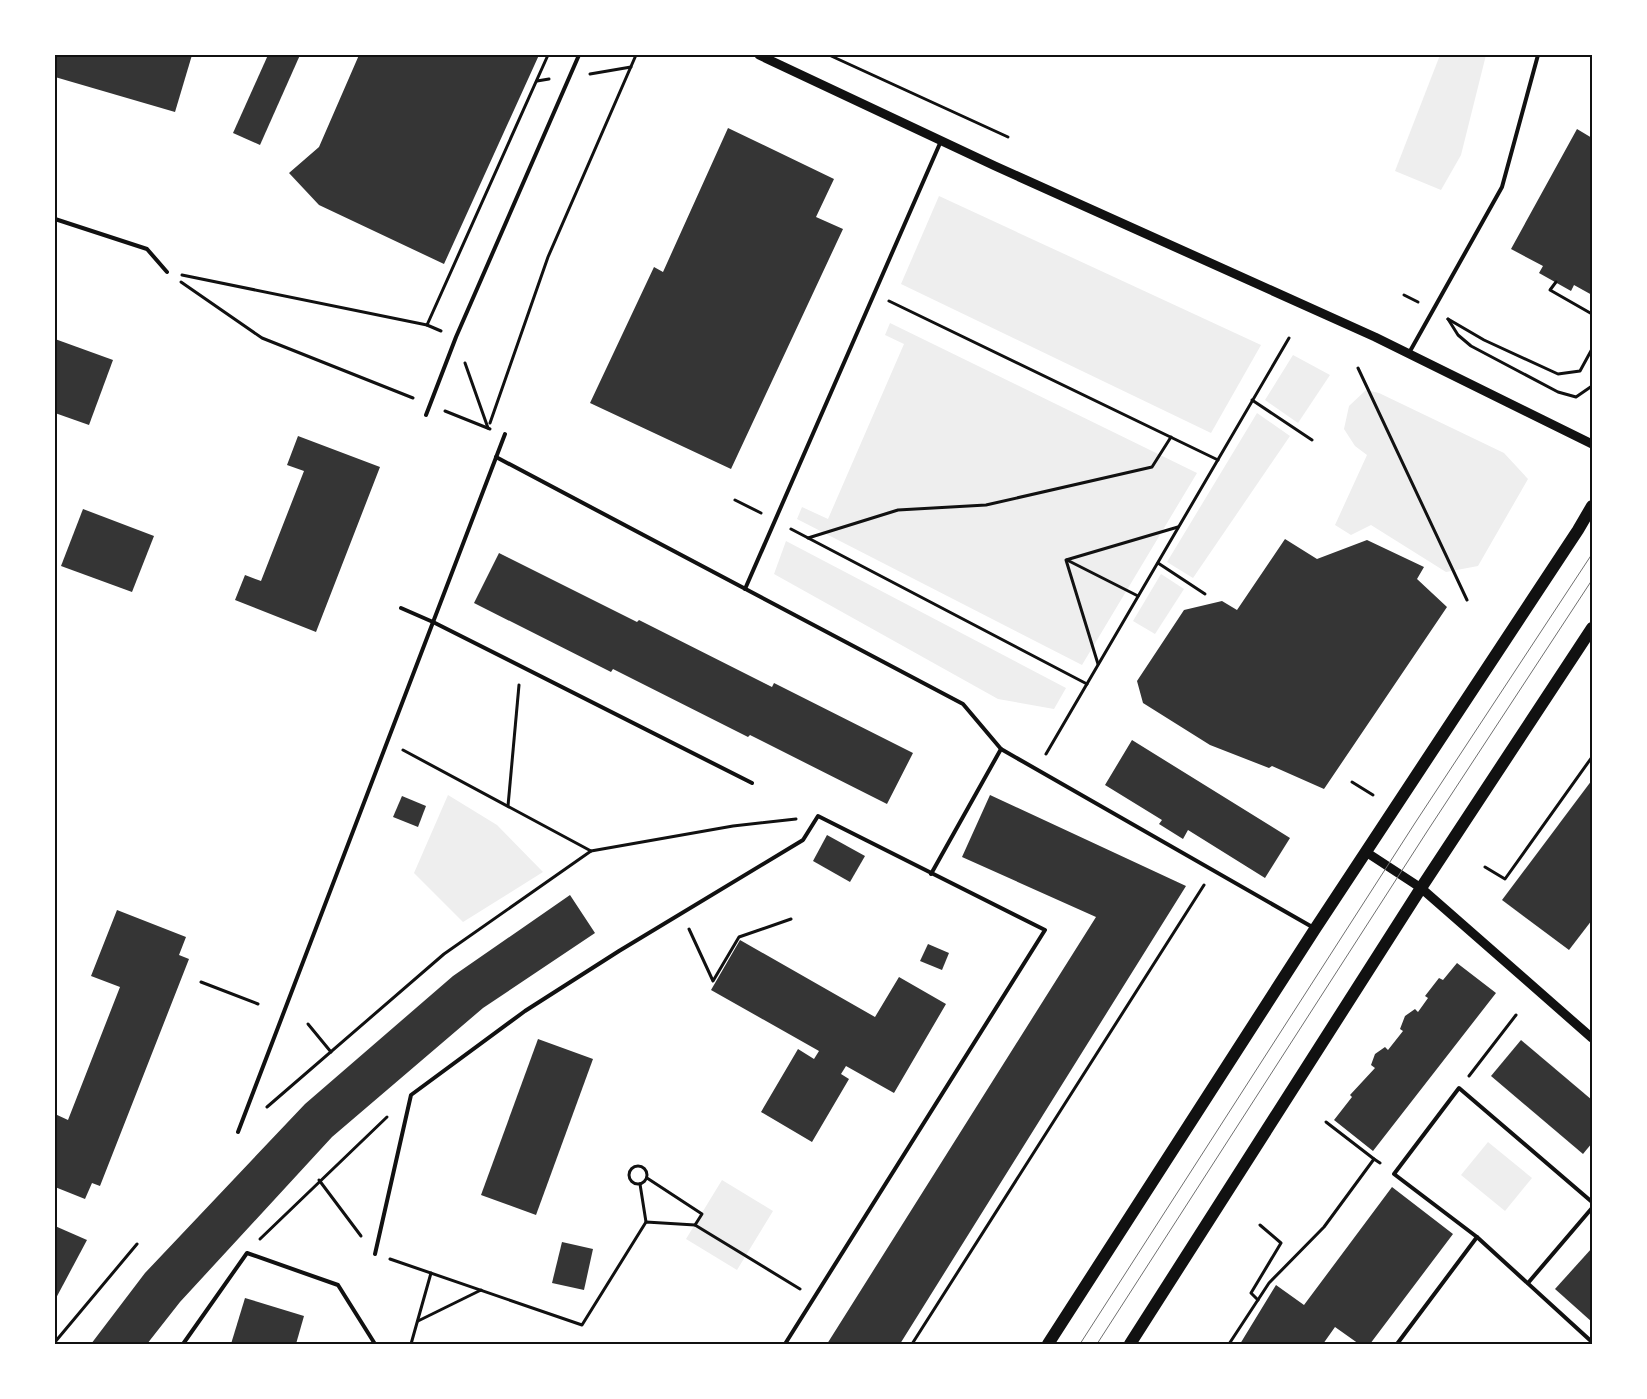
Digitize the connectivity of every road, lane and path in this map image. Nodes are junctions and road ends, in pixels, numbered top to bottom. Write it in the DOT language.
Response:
graph roads {
  1 [pos="548,55"];
  2 [pos="579,55"];
  3 [pos="636,55"];
  4 [pos="759,55"];
  5 [pos="829,55"];
  6 [pos="1538,55"];
  7 [pos="1008,137"];
  8 [pos="941,141"];
  9 [pos="55,219"];
  10 [pos="167,272"];
  11 [pos="1556,282"];
  12 [pos="874,294"];
  13 [pos="1404,295"];
  14 [pos="1418,302"];
  15 [pos="1592,314"];
  16 [pos="1289,338"];
  17 [pos="1592,349"];
  18 [pos="1409,353"];
  19 [pos="1358,368"];
  20 [pos="1592,386"];
  21 [pos="1252,400"];
  22 [pos="429,404"];
  23 [pos="426,415"];
  24 [pos="488,428"];
  25 [pos="505,434"];
  26 [pos="1171,437"];
  27 [pos="1312,440"];
  28 [pos="1592,444"];
  29 [pos="496,457"];
  30 [pos="1218,460"];
  31 [pos="735,500"];
  32 [pos="1592,506"];
  33 [pos="776,520"];
  34 [pos="1178,527"];
  35 [pos="808,538"];
  36 [pos="1066,560"];
  37 [pos="1158,563"];
  38 [pos="745,589"];
  39 [pos="1205,594"];
  40 [pos="1138,596"];
  41 [pos="1467,600"];
  42 [pos="401,608"];
  43 [pos="433,622"];
  44 [pos="1592,628"];
  45 [pos="1098,665"];
  46 [pos="520,666"];
  47 [pos="1087,684"];
  48 [pos="1001,749"];
  49 [pos="411,754"];
  50 [pos="1592,757"];
  51 [pos="1037,770"];
  52 [pos="1352,782"];
  53 [pos="752,783"];
  54 [pos="1373,795"];
  55 [pos="508,806"];
  56 [pos="818,816"];
  57 [pos="591,850"];
  58 [pos="1366,852"];
  59 [pos="1485,867"];
  60 [pos="1213,870"];
  61 [pos="931,874"];
  62 [pos="1421,888"];
  63 [pos="682,913"];
  64 [pos="791,919"];
  65 [pos="1315,929"];
  66 [pos="200,982"];
  67 [pos="258,1004"];
  68 [pos="1516,1015"];
  69 [pos="308,1024"];
  70 [pos="1592,1038"];
  71 [pos="331,1052"];
  72 [pos="1460,1088"];
  73 [pos="411,1094"];
  74 [pos="1326,1122"];
  75 [pos="238,1132"];
  76 [pos="1374,1158"];
  77 [pos="1368,1166"];
  78 [pos="647,1178"];
  79 [pos="319,1180"];
  80 [pos="640,1184"];
  81 [pos="1592,1202"];
  82 [pos="1592,1208"];
  83 [pos="646,1222"];
  84 [pos="695,1225"];
  85 [pos="1260,1226"];
  86 [pos="1477,1237"];
  87 [pos="137,1244"];
  88 [pos="248,1252"];
  89 [pos="376,1254"];
  90 [pos="432,1273"];
  91 [pos="1528,1283"];
  92 [pos="796,1286"];
  93 [pos="481,1290"];
  94 [pos="1258,1300"];
  95 [pos="417,1322"];
  96 [pos="55,1342"];
  97 [pos="1592,1342"];
  98 [pos="183,1344"];
  99 [pos="375,1344"];
  100 [pos="411,1344"];
  101 [pos="785,1344"];
  102 [pos="912,1344"];
  103 [pos="1048,1344"];
  104 [pos="1130,1344"];
  105 [pos="1229,1344"];
  106 [pos="1397,1344"];
  1 -- 10 [label="path"];
  2 -- 22 [label="lane"];
  3 -- 24 [label="path"];
  4 -- 8 [label="street"];
  5 -- 7 [label="path"];
  6 -- 18 [label="lane"];
  8 -- 12 [label="lane"];
  8 -- 18 [label="street"];
  9 -- 10 [label="lane"];
  10 -- 22 [label="path"];
  11 -- 15 [label="path"];
  12 -- 26 [label="path"];
  12 -- 33 [label="lane"];
  13 -- 14 [label="path"];
  16 -- 21 [label="path"];
  17 -- 20 [label="path"];
  18 -- 28 [label="street"];
  19 -- 41 [label="path"];
  21 -- 27 [label="path"];
  21 -- 30 [label="path"];
  22 -- 23 [label="lane"];
  22 -- 24 [label="path"];
  24 -- 25 [label="path"];
  25 -- 29 [label="lane"];
  26 -- 30 [label="path"];
  26 -- 35 [label="path"];
  29 -- 38 [label="lane"];
  29 -- 43 [label="lane"];
  30 -- 34 [label="path"];
  31 -- 33 [label="path"];
  32 -- 58 [label="main road"];
  33 -- 35 [label="path"];
  33 -- 38 [label="lane"];
  34 -- 36 [label="path"];
  34 -- 37 [label="path"];
  35 -- 47 [label="path"];
  36 -- 40 [label="path"];
  36 -- 45 [label="path"];
  37 -- 39 [label="path"];
  37 -- 40 [label="path"];
  38 -- 48 [label="lane"];
  40 -- 45 [label="path"];
  42 -- 43 [label="lane"];
  43 -- 46 [label="lane"];
  43 -- 75 [label="lane"];
  44 -- 62 [label="main road"];
  45 -- 47 [label="path"];
  46 -- 53 [label="lane"];
  46 -- 55 [label="path"];
  47 -- 51 [label="path"];
  48 -- 51 [label="lane"];
  48 -- 61 [label="lane"];
  49 -- 55 [label="path"];
  50 -- 59 [label="path"];
  51 -- 60 [label="lane"];
  52 -- 54 [label="path"];
  55 -- 57 [label="path"];
  56 -- 57 [label="path"];
  56 -- 61 [label="lane"];
  56 -- 63 [label="lane"];
  57 -- 71 [label="path"];
  58 -- 62 [label="street"];
  58 -- 65 [label="main road"];
  60 -- 65 [label="lane"];
  60 -- 102 [label="path"];
  61 -- 101 [label="lane"];
  62 -- 70 [label="street"];
  62 -- 104 [label="main road"];
  63 -- 64 [label="path"];
  63 -- 73 [label="lane"];
  65 -- 103 [label="main road"];
  66 -- 67 [label="path"];
  68 -- 72 [label="path"];
  69 -- 71 [label="path"];
  71 -- 75 [label="path"];
  72 -- 81 [label="lane"];
  72 -- 86 [label="lane"];
  73 -- 79 [label="path"];
  73 -- 89 [label="lane"];
  74 -- 76 [label="path"];
  77 -- 94 [label="path"];
  78 -- 80 [label="path"];
  78 -- 80 [label="path"];
  78 -- 84 [label="path"];
  79 -- 88 [label="path"];
  79 -- 89 [label="path"];
  80 -- 83 [label="path"];
  82 -- 91 [label="lane"];
  83 -- 84 [label="path"];
  83 -- 93 [label="path"];
  84 -- 92 [label="path"];
  85 -- 94 [label="path"];
  86 -- 91 [label="lane"];
  86 -- 106 [label="lane"];
  87 -- 96 [label="path"];
  88 -- 98 [label="lane"];
  88 -- 99 [label="lane"];
  89 -- 90 [label="path"];
  90 -- 93 [label="path"];
  90 -- 95 [label="path"];
  91 -- 97 [label="lane"];
  93 -- 95 [label="path"];
  94 -- 105 [label="path"];
  95 -- 100 [label="path"];
}
